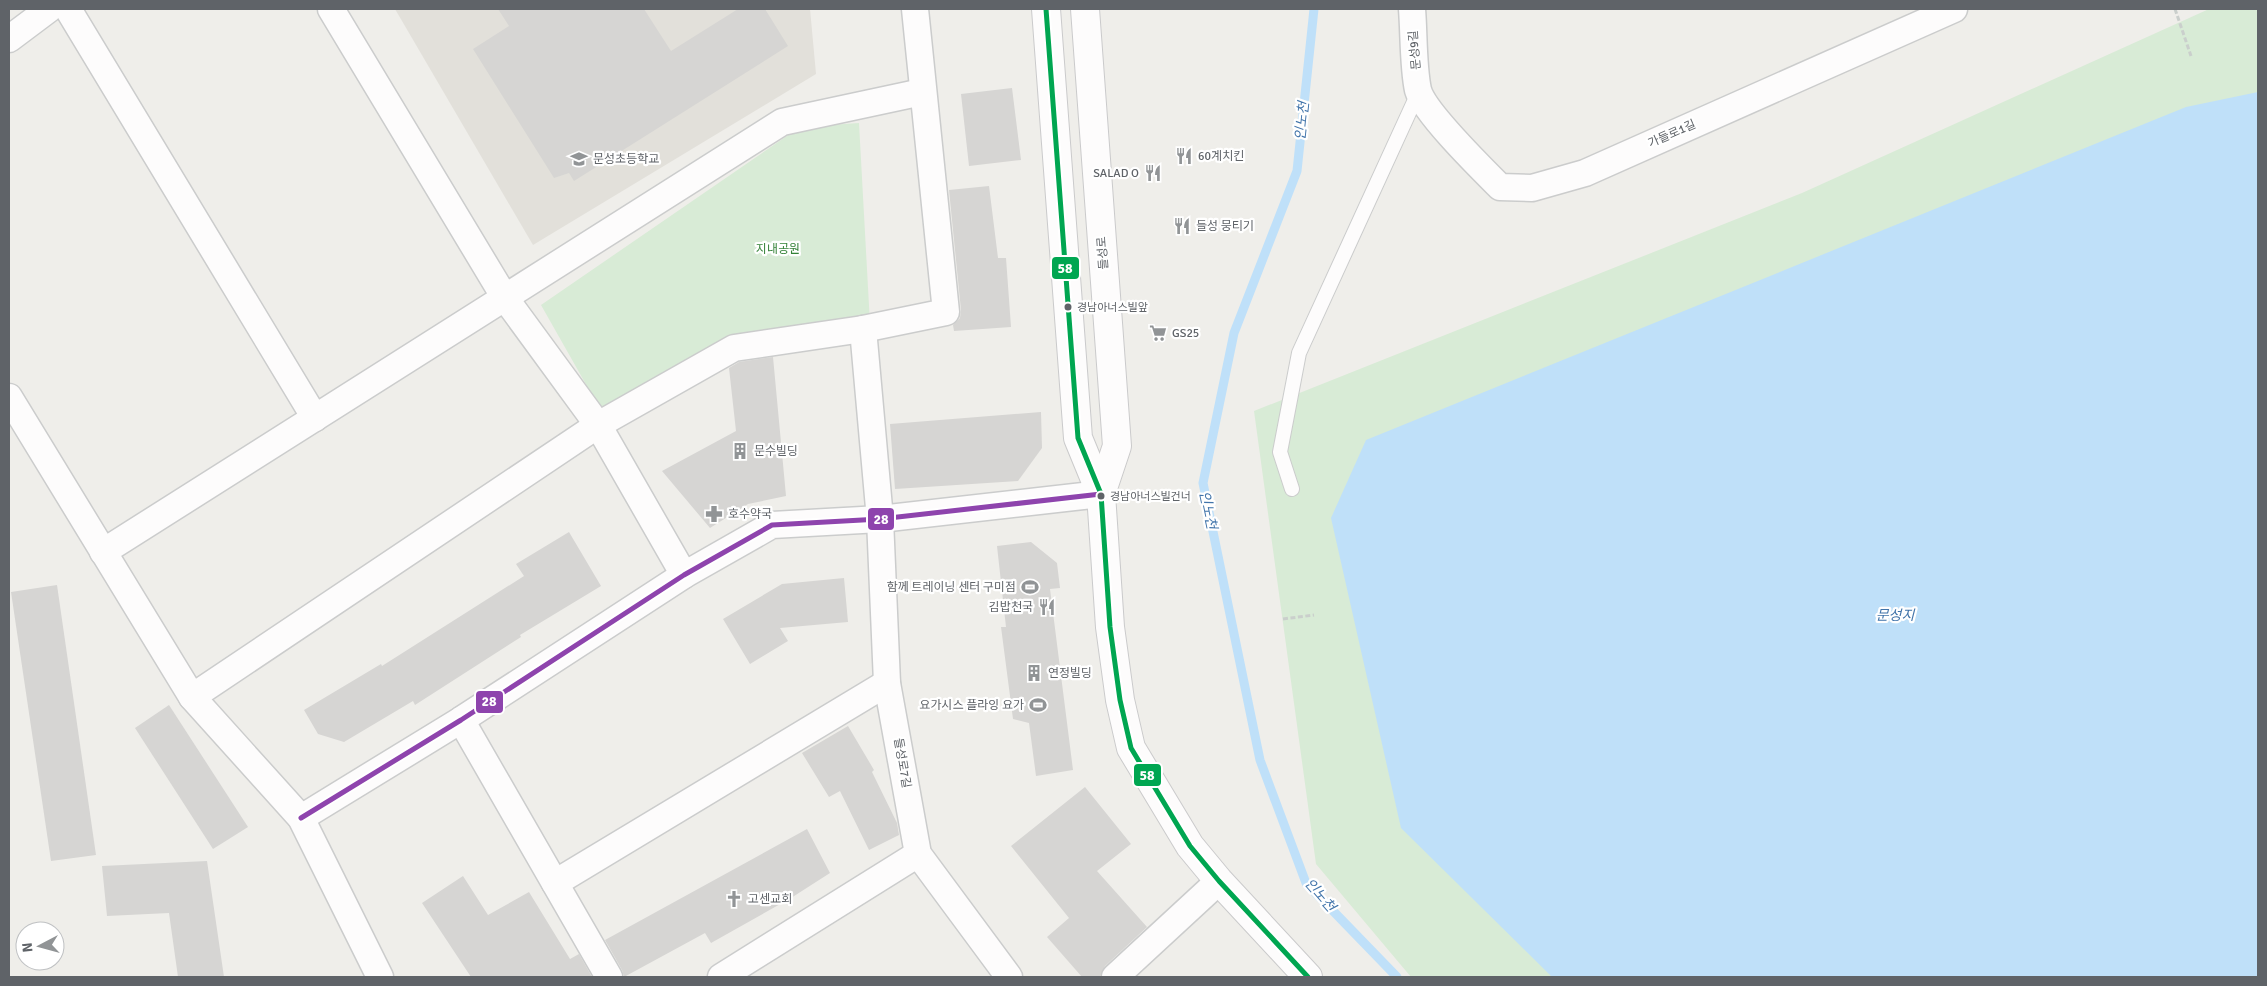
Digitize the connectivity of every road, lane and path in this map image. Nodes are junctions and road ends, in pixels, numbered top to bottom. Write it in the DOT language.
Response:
graph roads {
  1 [pos="49,9"];
  2 [pos="68,9"];
  3 [pos="331,9"];
  4 [pos="915,9"];
  5 [pos="1046,9"];
  6 [pos="1085,9"];
  7 [pos="1412,9"];
  8 [pos="1954,9"];
  9 [pos="2175,9"];
  10 [pos="9,39"];
  11 [pos="2191,56"];
  12 [pos="1419,91"];
  13 [pos="922,92"];
  14 [pos="504,298"];
  15 [pos="863,329"];
  16 [pos="9,397"];
  17 [pos="314,418"];
  18 [pos="598,425"];
  19 [pos="1292,489"];
  20 [pos="1101,494"];
  21 [pos="880,519"];
  22 [pos="103,552"];
  23 [pos="684,575"];
  24 [pos="1314,615"];
  25 [pos="1283,619"];
  26 [pos="887,683"];
  27 [pos="192,697"];
  28 [pos="461,720"];
  29 [pos="301,818"];
  30 [pos="918,854"];
  31 [pos="1219,881"];
  32 [pos="555,883"];
  33 [pos="380,977"];
  34 [pos="609,977"];
  35 [pos="721,977"];
  36 [pos="1009,977"];
  37 [pos="1115,977"];
  38 [pos="1308,977"];
  1 -- 10 [label="street"];
  2 -- 17 [label="street"];
  3 -- 14 [label="street"];
  4 -- 13 [label="street"];
  5 -- 20 [label="street, 들성로"];
  6 -- 20 [label="street, 들성로"];
  7 -- 12 [label="street, 문성9길"];
  8 -- 12 [label="street, 가들로1길"];
  9 -- 11 [label="path"];
  12 -- 19 [label="lane"];
  13 -- 14 [label="street"];
  13 -- 15 [label="street"];
  14 -- 17 [label="street"];
  14 -- 18 [label="street"];
  15 -- 18 [label="street"];
  15 -- 21 [label="street, 들성로7길"];
  16 -- 22 [label="street"];
  17 -- 22 [label="street"];
  18 -- 23 [label="street"];
  18 -- 27 [label="street"];
  20 -- 21 [label="street"];
  20 -- 31 [label="street, 들성로"];
  21 -- 23 [label="street"];
  21 -- 26 [label="street, 들성로7길"];
  22 -- 27 [label="street"];
  23 -- 28 [label="street"];
  24 -- 25 [label="path"];
  26 -- 30 [label="street, 들성로7길"];
  26 -- 32 [label="street"];
  27 -- 29 [label="street"];
  28 -- 29 [label="street"];
  28 -- 32 [label="street"];
  29 -- 33 [label="street"];
  30 -- 35 [label="street"];
  30 -- 36 [label="street, 들성로7길"];
  31 -- 37 [label="street"];
  31 -- 38 [label="street, 들성로"];
  32 -- 34 [label="street"];
}
